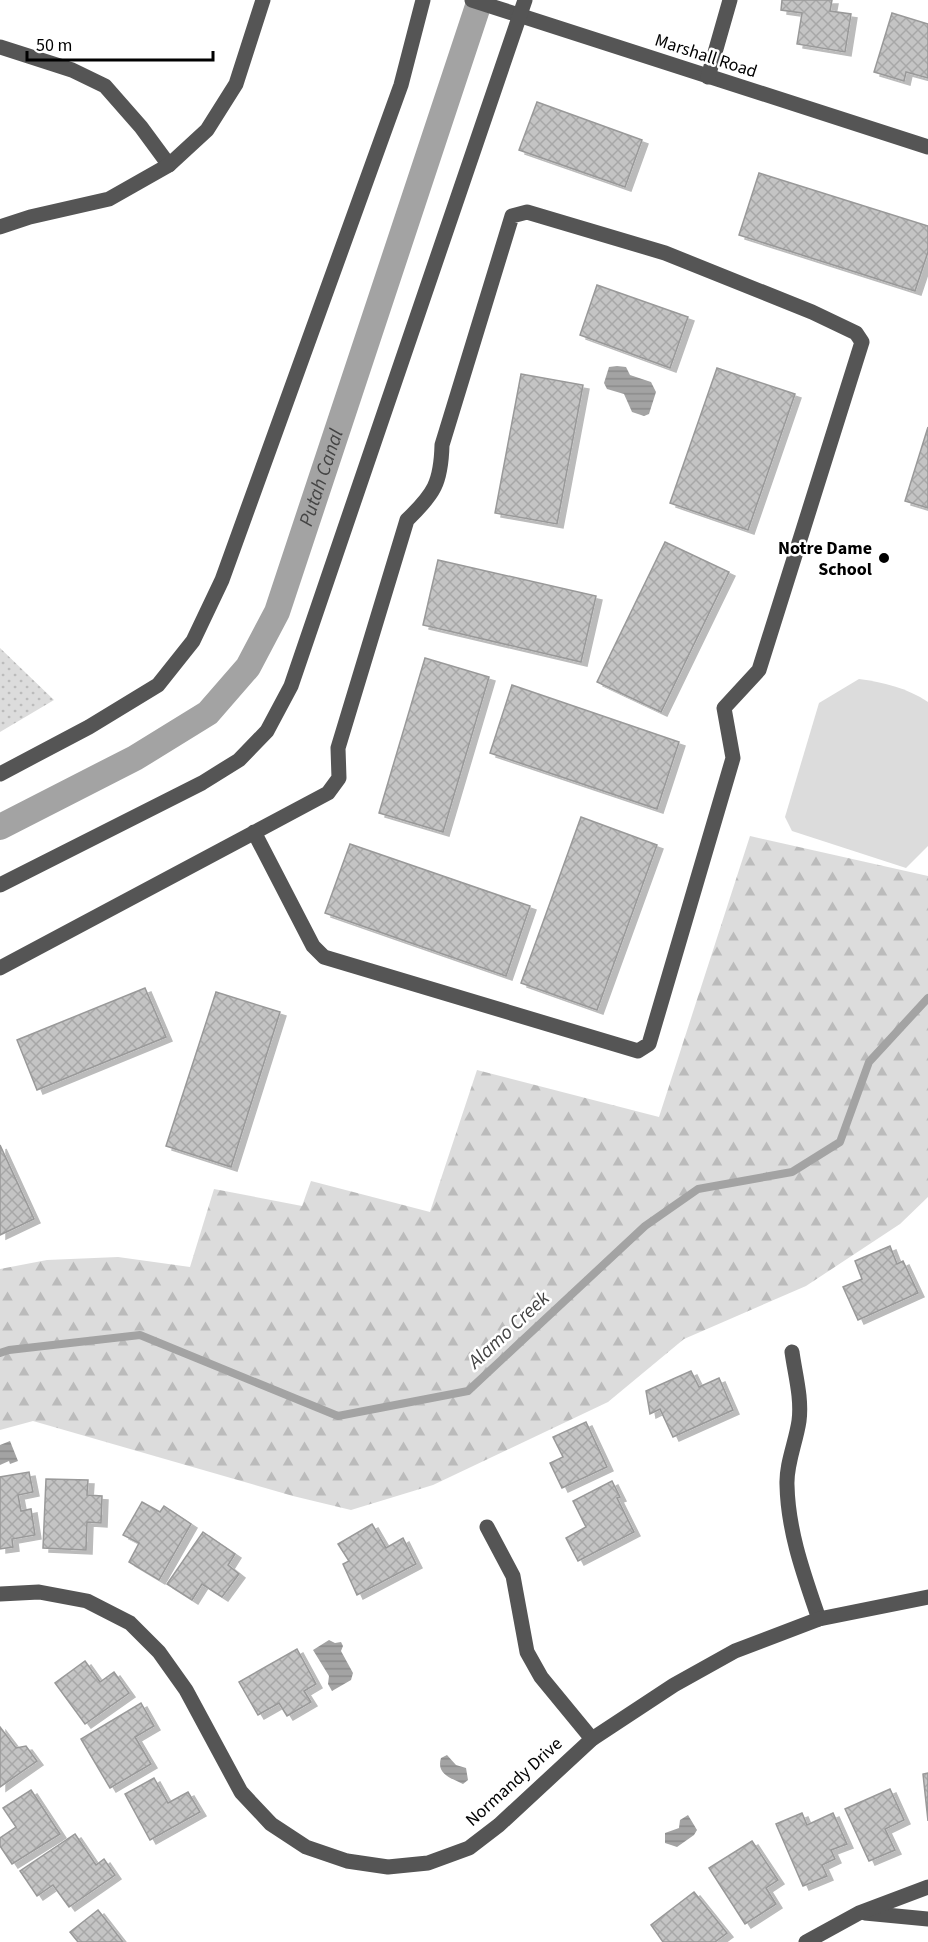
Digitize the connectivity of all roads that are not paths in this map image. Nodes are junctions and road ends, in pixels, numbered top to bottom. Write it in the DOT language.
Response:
graph roads {
  1 [pos="263,0"];
  2 [pos="423,0"];
  3 [pos="472,0"];
  4 [pos="525,0"];
  5 [pos="730,0"];
  6 [pos="519,15"];
  7 [pos="0,47"];
  8 [pos="708,77"];
  9 [pos="928,147"];
  10 [pos="169,165"];
  11 [pos="0,227"];
  12 [pos="0,774"];
  13 [pos="254,832"];
  14 [pos="0,885"];
  15 [pos="0,968"];
  16 [pos="792,1352"];
  17 [pos="487,1527"];
  18 [pos="0,1594"];
  19 [pos="928,1597"];
  20 [pos="819,1619"];
  21 [pos="592,1739"];
  22 [pos="928,1887"];
  23 [pos="859,1913"];
  24 [pos="928,1919"];
  25 [pos="806,1942"];
  1 -- 10 [label="street"];
  2 -- 12 [label="street"];
  3 -- 6 [label="street, Marshall Road"];
  4 -- 6 [label="street"];
  5 -- 8 [label="street"];
  6 -- 8 [label="street, Marshall Road"];
  6 -- 14 [label="street"];
  7 -- 10 [label="street"];
  8 -- 9 [label="street, Marshall Road"];
  10 -- 11 [label="street"];
  13 -- 13 [label="street"];
  13 -- 15 [label="street"];
  16 -- 20 [label="street"];
  17 -- 21 [label="street"];
  18 -- 21 [label="street, Normandy Drive"];
  19 -- 20 [label="street, Normandy Drive"];
  20 -- 21 [label="street, Normandy Drive"];
  22 -- 23 [label="street"];
  23 -- 24 [label="street"];
  23 -- 25 [label="street"];
}
